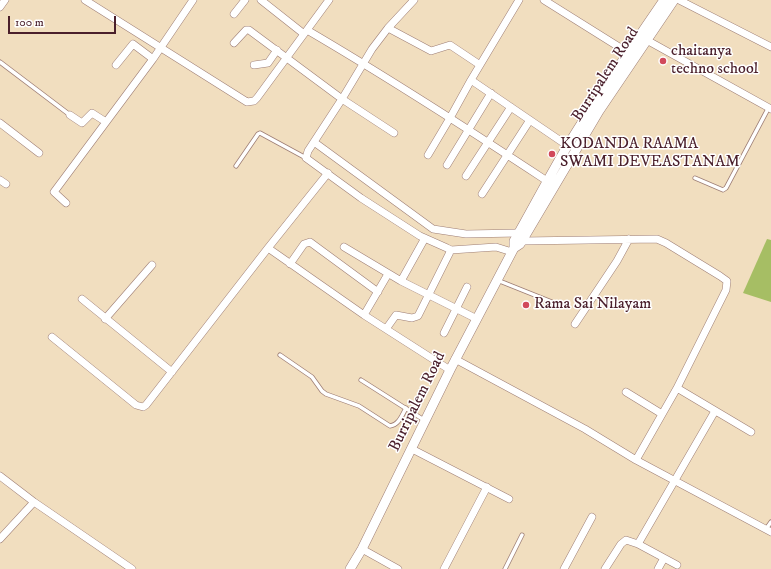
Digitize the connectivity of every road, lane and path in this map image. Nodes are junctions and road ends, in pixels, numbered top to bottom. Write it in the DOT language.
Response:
graph roads {
  1 [pos="5,0"];
  2 [pos="85,0"];
  3 [pos="193,0"];
  4 [pos="245,0"];
  5 [pos="261,0"];
  6 [pos="329,0"];
  7 [pos="414,0"];
  8 [pos="519,0"];
  9 [pos="544,0"];
  10 [pos="664,0"];
  11 [pos="674,0"];
  12 [pos="679,0"];
  13 [pos="0,7"];
  14 [pos="234,14"];
  15 [pos="388,28"];
  16 [pos="305,32"];
  17 [pos="643,38"];
  18 [pos="234,43"];
  19 [pos="771,47"];
  20 [pos="161,48"];
  21 [pos="277,50"];
  22 [pos="627,52"];
  23 [pos="287,58"];
  24 [pos="153,59"];
  25 [pos="0,62"];
  26 [pos="363,63"];
  27 [pos="116,65"];
  28 [pos="254,65"];
  29 [pos="480,65"];
  30 [pos="471,80"];
  31 [pos="491,92"];
  32 [pos="342,100"];
  33 [pos="511,107"];
  34 [pos="770,108"];
  35 [pos="70,115"];
  36 [pos="450,118"];
  37 [pos="530,120"];
  38 [pos="106,122"];
  39 [pos="0,123"];
  40 [pos="469,129"];
  41 [pos="394,133"];
  42 [pos="314,142"];
  43 [pos="488,142"];
  44 [pos="568,146"];
  45 [pos="39,153"];
  46 [pos="428,154"];
  47 [pos="507,155"];
  48 [pos="306,158"];
  49 [pos="447,165"];
  50 [pos="236,166"];
  51 [pos="328,173"];
  52 [pos="466,176"];
  53 [pos="694,178"];
  54 [pos="547,181"];
  55 [pos="482,194"];
  56 [pos="66,202"];
  57 [pos="520,237"];
  58 [pos="425,238"];
  59 [pos="629,239"];
  60 [pos="344,247"];
  61 [pos="268,248"];
  62 [pos="451,250"];
  63 [pos="513,250"];
  64 [pos="290,264"];
  65 [pos="152,265"];
  66 [pos="388,274"];
  67 [pos="497,280"];
  68 [pos="401,281"];
  69 [pos="467,288"];
  70 [pos="378,292"];
  71 [pos="430,295"];
  72 [pos="82,299"];
  73 [pos="557,304"];
  74 [pos="459,310"];
  75 [pos="364,315"];
  76 [pos="473,317"];
  77 [pos="105,318"];
  78 [pos="575,324"];
  79 [pos="386,329"];
  80 [pos="444,333"];
  81 [pos="52,337"];
  82 [pos="280,355"];
  83 [pos="456,359"];
  84 [pos="450,370"];
  85 [pos="172,372"];
  86 [pos="360,380"];
  87 [pos="677,388"];
  88 [pos="626,392"];
  89 [pos="406,408"];
  90 [pos="715,411"];
  91 [pos="662,414"];
  92 [pos="423,419"];
  93 [pos="751,432"];
  94 [pos="412,449"];
  95 [pos="636,460"];
  96 [pos="0,476"];
  97 [pos="674,480"];
  98 [pos="487,487"];
  99 [pos="509,500"];
  100 [pos="34,502"];
  101 [pos="592,518"];
  102 [pos="771,522"];
  103 [pos="769,530"];
  104 [pos="522,535"];
  105 [pos="0,539"];
  106 [pos="638,544"];
  107 [pos="362,549"];
  108 [pos="664,558"];
  109 [pos="676,565"];
  110 [pos="132,569"];
  111 [pos="350,569"];
  112 [pos="398,569"];
  113 [pos="444,569"];
  114 [pos="505,569"];
  115 [pos="564,569"];
  116 [pos="607,569"];
  117 [pos="658,569"];
  1 -- 13 [label="street"];
  2 -- 20 [label="street"];
  3 -- 20 [label="street"];
  4 -- 14 [label="street"];
  5 -- 16 [label="street"];
  6 -- 16 [label="street"];
  7 -- 15 [label="street"];
  8 -- 29 [label="street"];
  9 -- 22 [label="street"];
  10 -- 17 [label="main road, Burripalem Road"];
  11 -- 17 [label="main road, Burripalem Road"];
  12 -- 19 [label="street"];
  15 -- 26 [label="street"];
  15 -- 29 [label="street"];
  16 -- 23 [label="street"];
  16 -- 26 [label="street"];
  17 -- 22 [label="main road, Burripalem Road"];
  17 -- 34 [label="street"];
  17 -- 57 [label="main road, Burripalem Road"];
  18 -- 21 [label="street"];
  20 -- 23 [label="street"];
  20 -- 24 [label="street"];
  21 -- 23 [label="street"];
  21 -- 28 [label="street"];
  22 -- 44 [label="main road, Burripalem Road"];
  23 -- 32 [label="street"];
  24 -- 27 [label="street"];
  24 -- 38 [label="street"];
  25 -- 35 [label="lane"];
  26 -- 32 [label="street"];
  26 -- 36 [label="street"];
  29 -- 30 [label="street"];
  30 -- 31 [label="street"];
  30 -- 36 [label="street"];
  31 -- 33 [label="street"];
  31 -- 40 [label="street"];
  32 -- 41 [label="street"];
  32 -- 42 [label="street"];
  33 -- 37 [label="street"];
  33 -- 43 [label="street"];
  34 -- 53 [label="lane"];
  35 -- 38 [label="street"];
  36 -- 40 [label="street"];
  36 -- 46 [label="street"];
  37 -- 44 [label="street"];
  37 -- 47 [label="street"];
  38 -- 56 [label="street"];
  39 -- 45 [label="street"];
  40 -- 43 [label="street"];
  40 -- 49 [label="street"];
  42 -- 48 [label="street"];
  42 -- 57 [label="street"];
  43 -- 47 [label="street"];
  43 -- 52 [label="street"];
  44 -- 54 [label="main road, Burripalem Road"];
  47 -- 54 [label="street"];
  47 -- 55 [label="street"];
  48 -- 50 [label="lane"];
  48 -- 51 [label="street"];
  51 -- 58 [label="street"];
  51 -- 61 [label="street"];
  54 -- 57 [label="main road, Burripalem Road"];
  57 -- 59 [label="street"];
  57 -- 63 [label="main road, Burripalem Road"];
  58 -- 62 [label="street"];
  58 -- 68 [label="street"];
  59 -- 78 [label="street"];
  59 -- 87 [label="street"];
  60 -- 66 [label="street"];
  61 -- 64 [label="street"];
  61 -- 85 [label="street"];
  62 -- 63 [label="street"];
  62 -- 71 [label="street"];
  63 -- 67 [label="main road, Burripalem Road"];
  64 -- 70 [label="street"];
  64 -- 75 [label="street"];
  65 -- 77 [label="street"];
  66 -- 68 [label="street"];
  66 -- 70 [label="street"];
  67 -- 73 [label="lane"];
  67 -- 76 [label="main road, Burripalem Road"];
  68 -- 71 [label="street"];
  69 -- 74 [label="street"];
  70 -- 75 [label="street"];
  71 -- 74 [label="street"];
  71 -- 79 [label="street"];
  72 -- 77 [label="street"];
  74 -- 76 [label="street"];
  74 -- 80 [label="street"];
  75 -- 79 [label="street"];
  76 -- 83 [label="main road, Burripalem Road"];
  77 -- 85 [label="street"];
  79 -- 84 [label="street"];
  81 -- 85 [label="street"];
  82 -- 89 [label="lane"];
  83 -- 84 [label="main road, Burripalem Road"];
  83 -- 95 [label="street"];
  84 -- 92 [label="main road, Burripalem Road"];
  86 -- 89 [label="lane"];
  87 -- 90 [label="street"];
  87 -- 91 [label="street"];
  88 -- 91 [label="street"];
  89 -- 92 [label="lane"];
  90 -- 93 [label="street"];
  90 -- 97 [label="street"];
  91 -- 95 [label="street"];
  92 -- 94 [label="main road, Burripalem Road"];
  94 -- 98 [label="street"];
  94 -- 107 [label="main road, Burripalem Road"];
  95 -- 97 [label="street"];
  96 -- 100 [label="street"];
  97 -- 103 [label="street"];
  97 -- 106 [label="street"];
  98 -- 99 [label="street"];
  98 -- 113 [label="street"];
  100 -- 105 [label="street"];
  100 -- 110 [label="street"];
  101 -- 115 [label="street"];
  102 -- 103 [label="lane"];
  104 -- 114 [label="lane"];
  106 -- 108 [label="street"];
  106 -- 116 [label="street"];
  107 -- 111 [label="main road, Burripalem Road"];
  107 -- 112 [label="street"];
  108 -- 109 [label="street"];
  108 -- 117 [label="street"];
}
